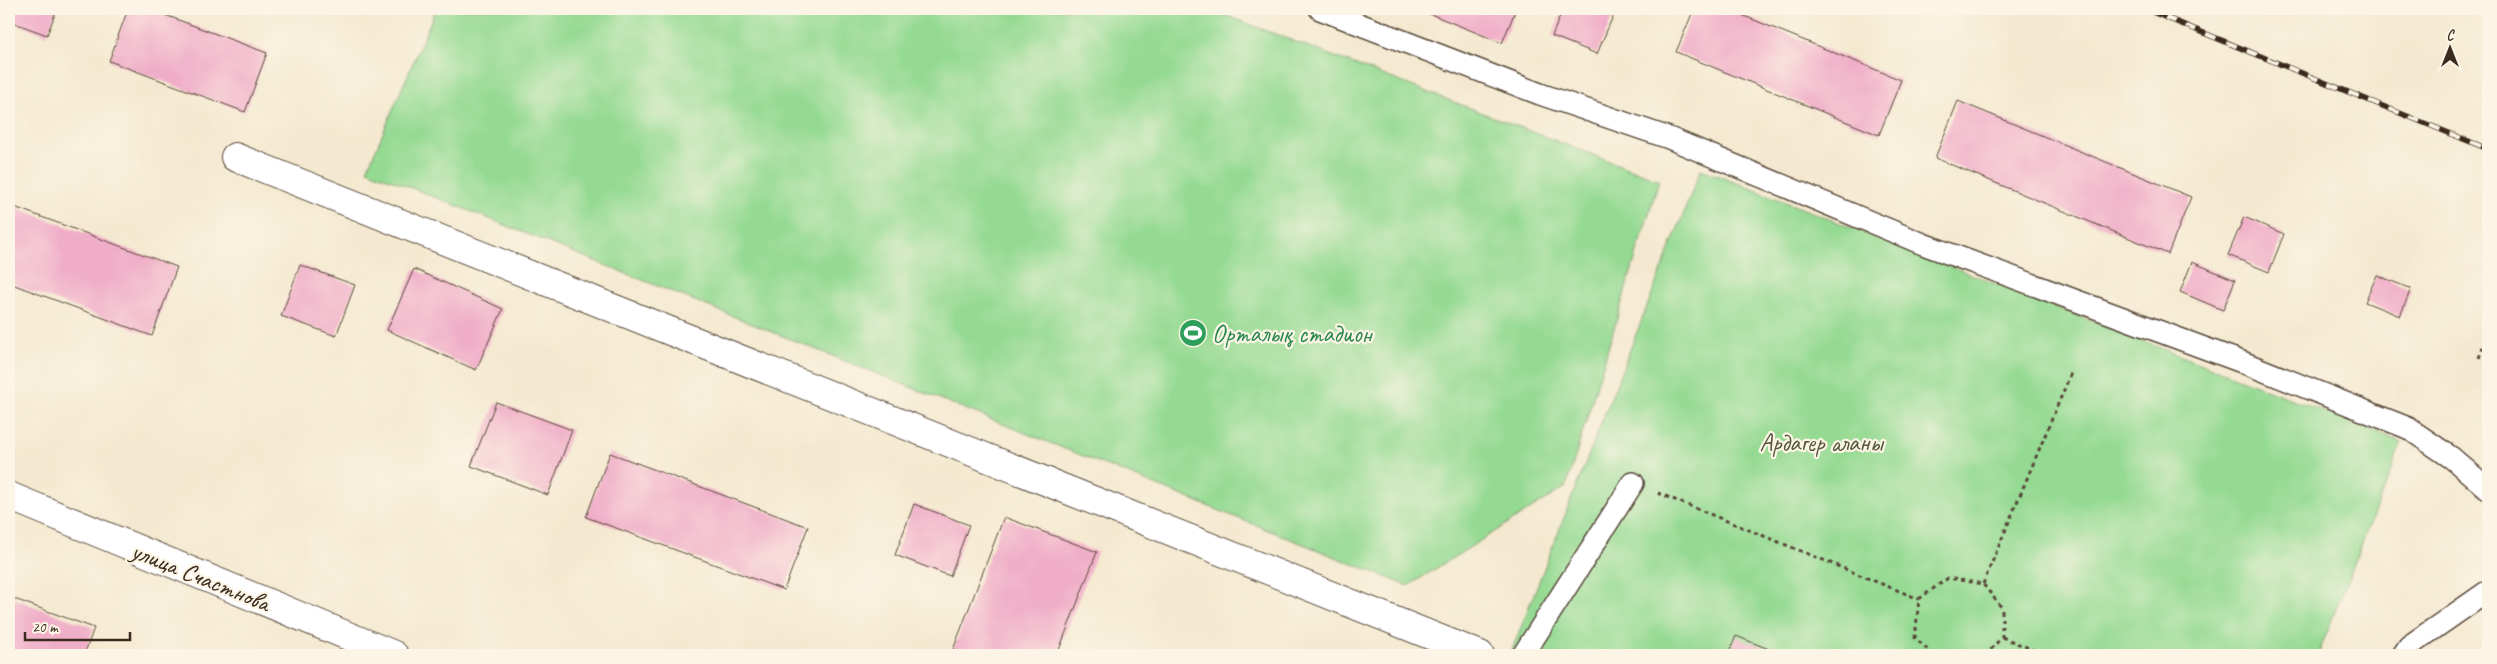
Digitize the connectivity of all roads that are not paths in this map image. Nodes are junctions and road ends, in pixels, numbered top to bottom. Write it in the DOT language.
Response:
graph roads {
  1 [pos="1320,9"];
  2 [pos="236,157"];
  3 [pos="1633,483"];
  4 [pos="2488,489"];
  5 [pos="9,496"];
  6 [pos="2488,591"];
  7 [pos="394,655"];
  8 [pos="1480,655"];
  9 [pos="1523,655"];
  10 [pos="2403,655"];
  1 -- 4 [label="lane"];
  2 -- 8 [label="street"];
  3 -- 9 [label="lane"];
  5 -- 7 [label="street, улица Счастнова"];
  6 -- 10 [label="lane"];
}
